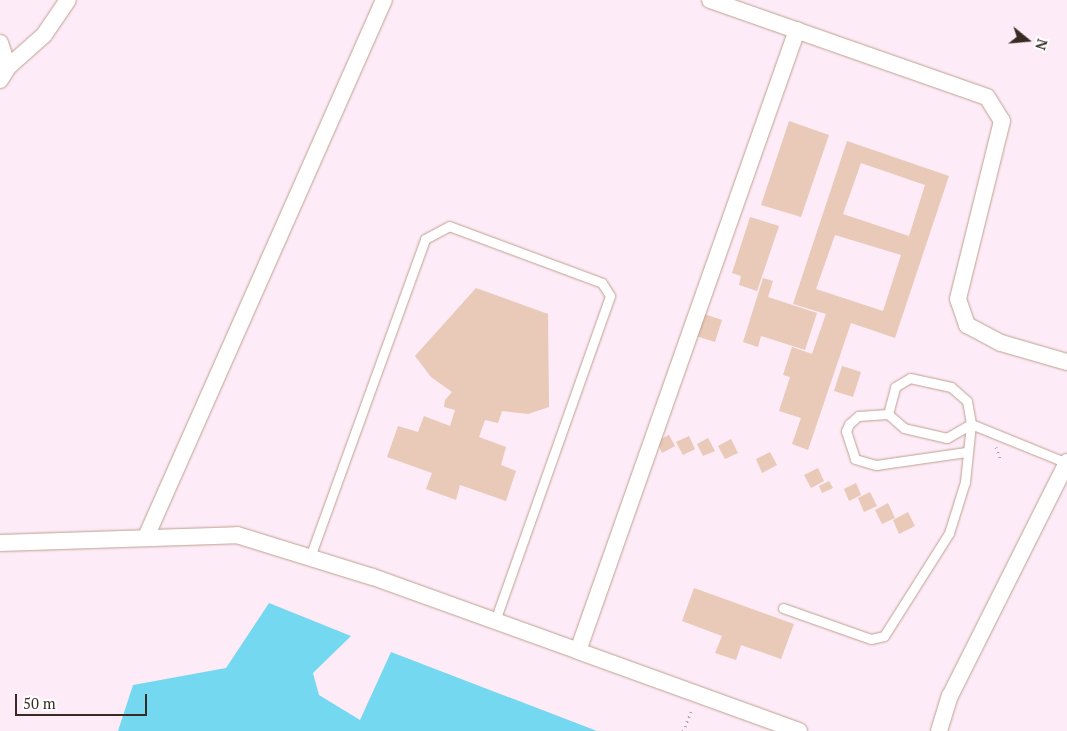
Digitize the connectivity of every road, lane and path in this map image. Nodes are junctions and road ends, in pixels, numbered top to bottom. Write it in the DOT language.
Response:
graph roads {
  1 [pos="68,0"];
  2 [pos="384,0"];
  3 [pos="710,0"];
  4 [pos="797,30"];
  5 [pos="0,43"];
  6 [pos="4,73"];
  7 [pos="1067,362"];
  8 [pos="888,414"];
  9 [pos="971,424"];
  10 [pos="966,452"];
  11 [pos="1067,463"];
  12 [pos="146,537"];
  13 [pos="0,542"];
  14 [pos="310,557"];
  15 [pos="783,608"];
  16 [pos="494,624"];
  17 [pos="578,651"];
  18 [pos="698,696"];
  19 [pos="683,731"];
  20 [pos="799,731"];
  21 [pos="939,731"];
  1 -- 6 [label="street"];
  2 -- 12 [label="street"];
  3 -- 4 [label="street"];
  4 -- 7 [label="street"];
  4 -- 17 [label="street"];
  5 -- 6 [label="street"];
  8 -- 9 [label="lane"];
  8 -- 9 [label="lane"];
  8 -- 10 [label="lane"];
  9 -- 10 [label="lane"];
  9 -- 11 [label="lane"];
  10 -- 15 [label="lane"];
  11 -- 21 [label="street"];
  12 -- 13 [label="street"];
  12 -- 14 [label="street"];
  14 -- 16 [label="street"];
  14 -- 16 [label="lane"];
  16 -- 17 [label="street"];
  17 -- 18 [label="street"];
  18 -- 19 [label="path"];
  18 -- 20 [label="street"];
}
